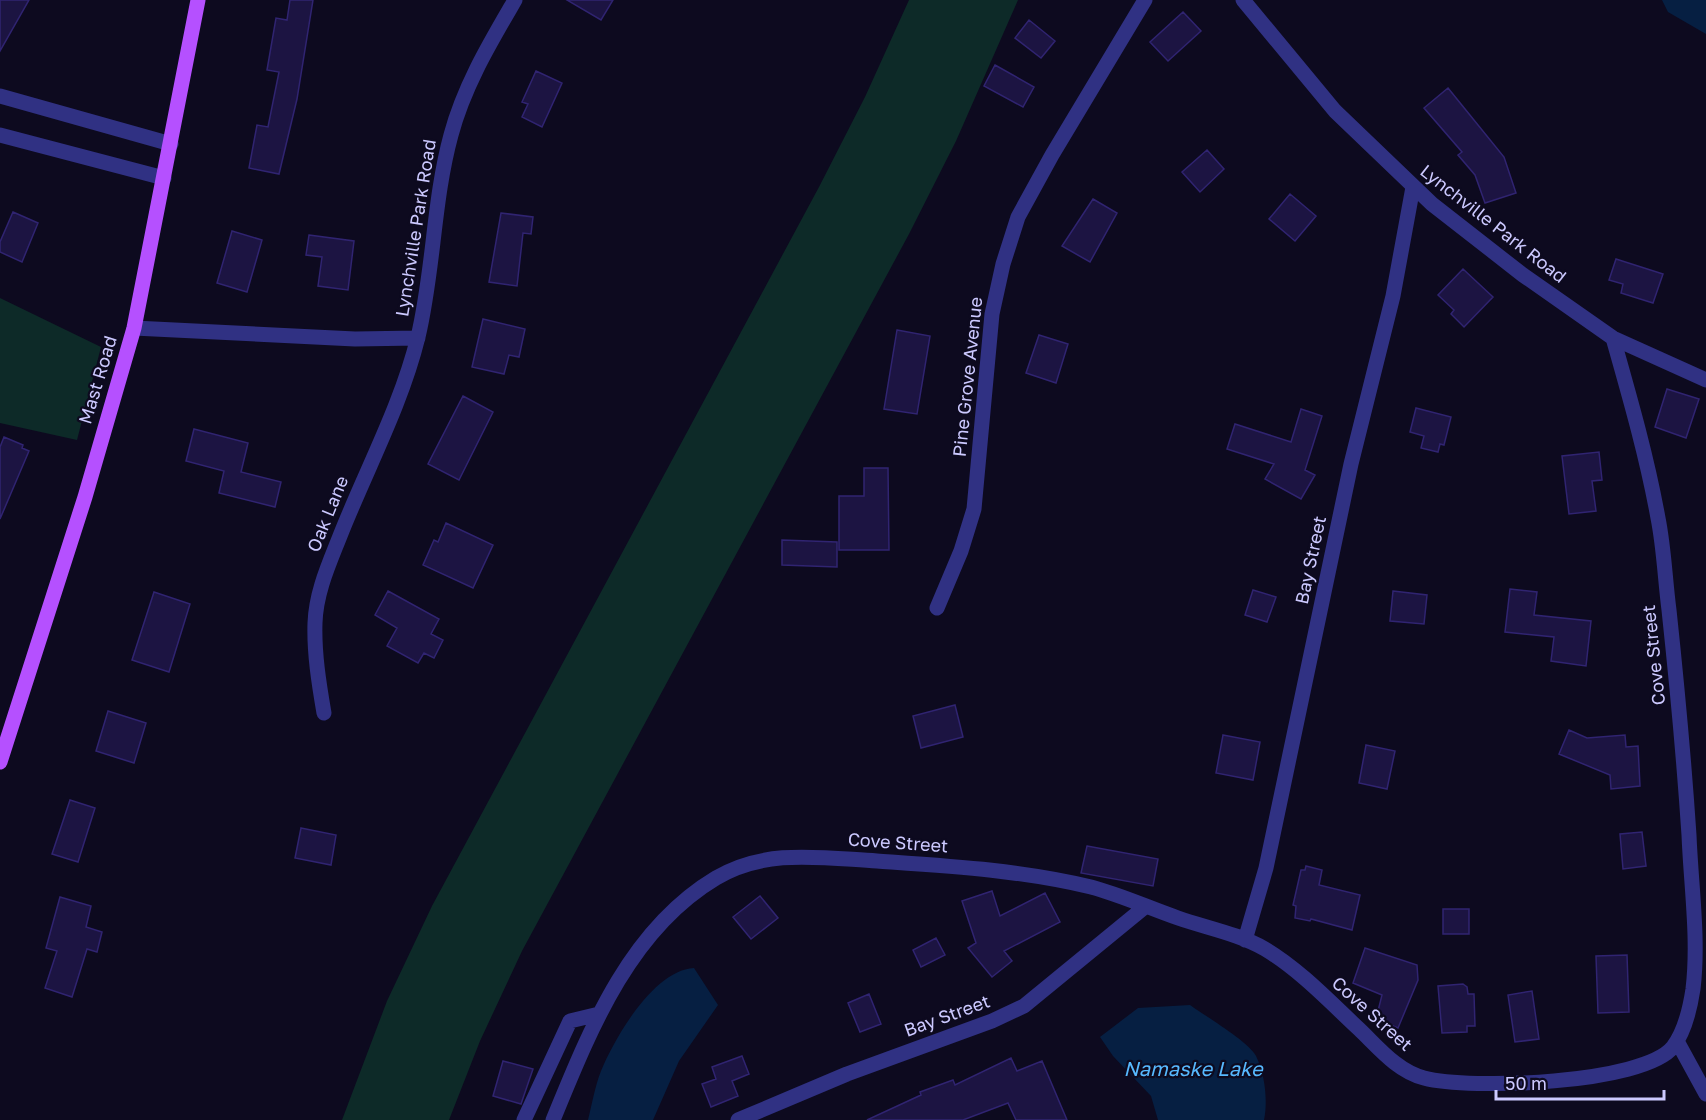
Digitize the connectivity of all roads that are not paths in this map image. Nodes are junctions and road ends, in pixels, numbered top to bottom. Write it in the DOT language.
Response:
graph roads {
  1 [pos="198,0"];
  2 [pos="515,0"];
  3 [pos="1144,0"];
  4 [pos="1243,0"];
  5 [pos="0,96"];
  6 [pos="0,135"];
  7 [pos="171,144"];
  8 [pos="164,178"];
  9 [pos="1413,188"];
  10 [pos="134,328"];
  11 [pos="418,338"];
  12 [pos="1613,339"];
  13 [pos="1706,380"];
  14 [pos="937,608"];
  15 [pos="324,713"];
  16 [pos="0,762"];
  17 [pos="1146,906"];
  18 [pos="1245,940"];
  19 [pos="599,1014"];
  20 [pos="1677,1041"];
  21 [pos="1706,1094"];
  22 [pos="524,1120"];
  23 [pos="553,1120"];
  24 [pos="738,1120"];
  1 -- 7 [label="main road, Mast Road"];
  2 -- 11 [label="street, Lynchville Park Road"];
  3 -- 14 [label="street, Pine Grove Avenue"];
  4 -- 9 [label="street, Lynchville Park Road"];
  5 -- 7 [label="street"];
  6 -- 8 [label="street"];
  7 -- 8 [label="main road, Mast Road"];
  8 -- 10 [label="main road, Mast Road"];
  9 -- 12 [label="street, Lynchville Park Road"];
  9 -- 18 [label="street, Bay Street"];
  10 -- 11 [label="street, Lynchville Park Road"];
  10 -- 16 [label="main road, Mast Road"];
  11 -- 15 [label="street, Oak Lane"];
  12 -- 13 [label="street, Lynchville Park Road"];
  12 -- 20 [label="street, Cove Street"];
  17 -- 18 [label="street, Cove Street"];
  17 -- 19 [label="street, Cove Street"];
  17 -- 24 [label="street, Bay Street"];
  18 -- 20 [label="street, Cove Street"];
  19 -- 22 [label="street"];
  19 -- 23 [label="street, Cove Street"];
  20 -- 21 [label="street"];
}
